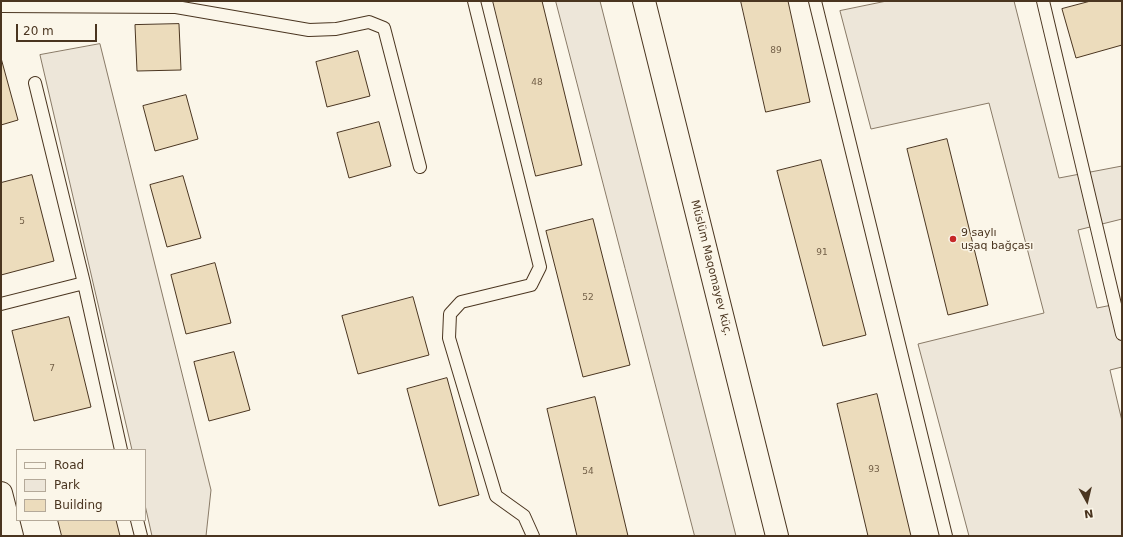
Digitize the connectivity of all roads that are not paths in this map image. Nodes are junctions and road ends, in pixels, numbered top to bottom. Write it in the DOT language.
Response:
graph roads {
  1 [pos="474,1"];
  2 [pos="644,1"];
  3 [pos="815,1"];
  4 [pos="1043,1"];
  5 [pos="2,4"];
  6 [pos="35,84"];
  7 [pos="420,167"];
  8 [pos="84,283"];
  9 [pos="1,304"];
  10 [pos="1122,334"];
  11 [pos="121,449"];
  12 [pos="1,493"];
  13 [pos="137,521"];
  14 [pos="12,536"];
  15 [pos="141,536"];
  16 [pos="533,536"];
  17 [pos="778,536"];
  18 [pos="946,536"];
  1 -- 16 [label="lane"];
  2 -- 17 [label="main road, Müslüm Maqomayev küç."];
  3 -- 18 [label="lane"];
  4 -- 10 [label="lane"];
  5 -- 7 [label="lane"];
  6 -- 8 [label="lane"];
  8 -- 9 [label="lane"];
  8 -- 11 [label="lane"];
  12 -- 14 [label="main road"];
  13 -- 15 [label="lane"];
}
